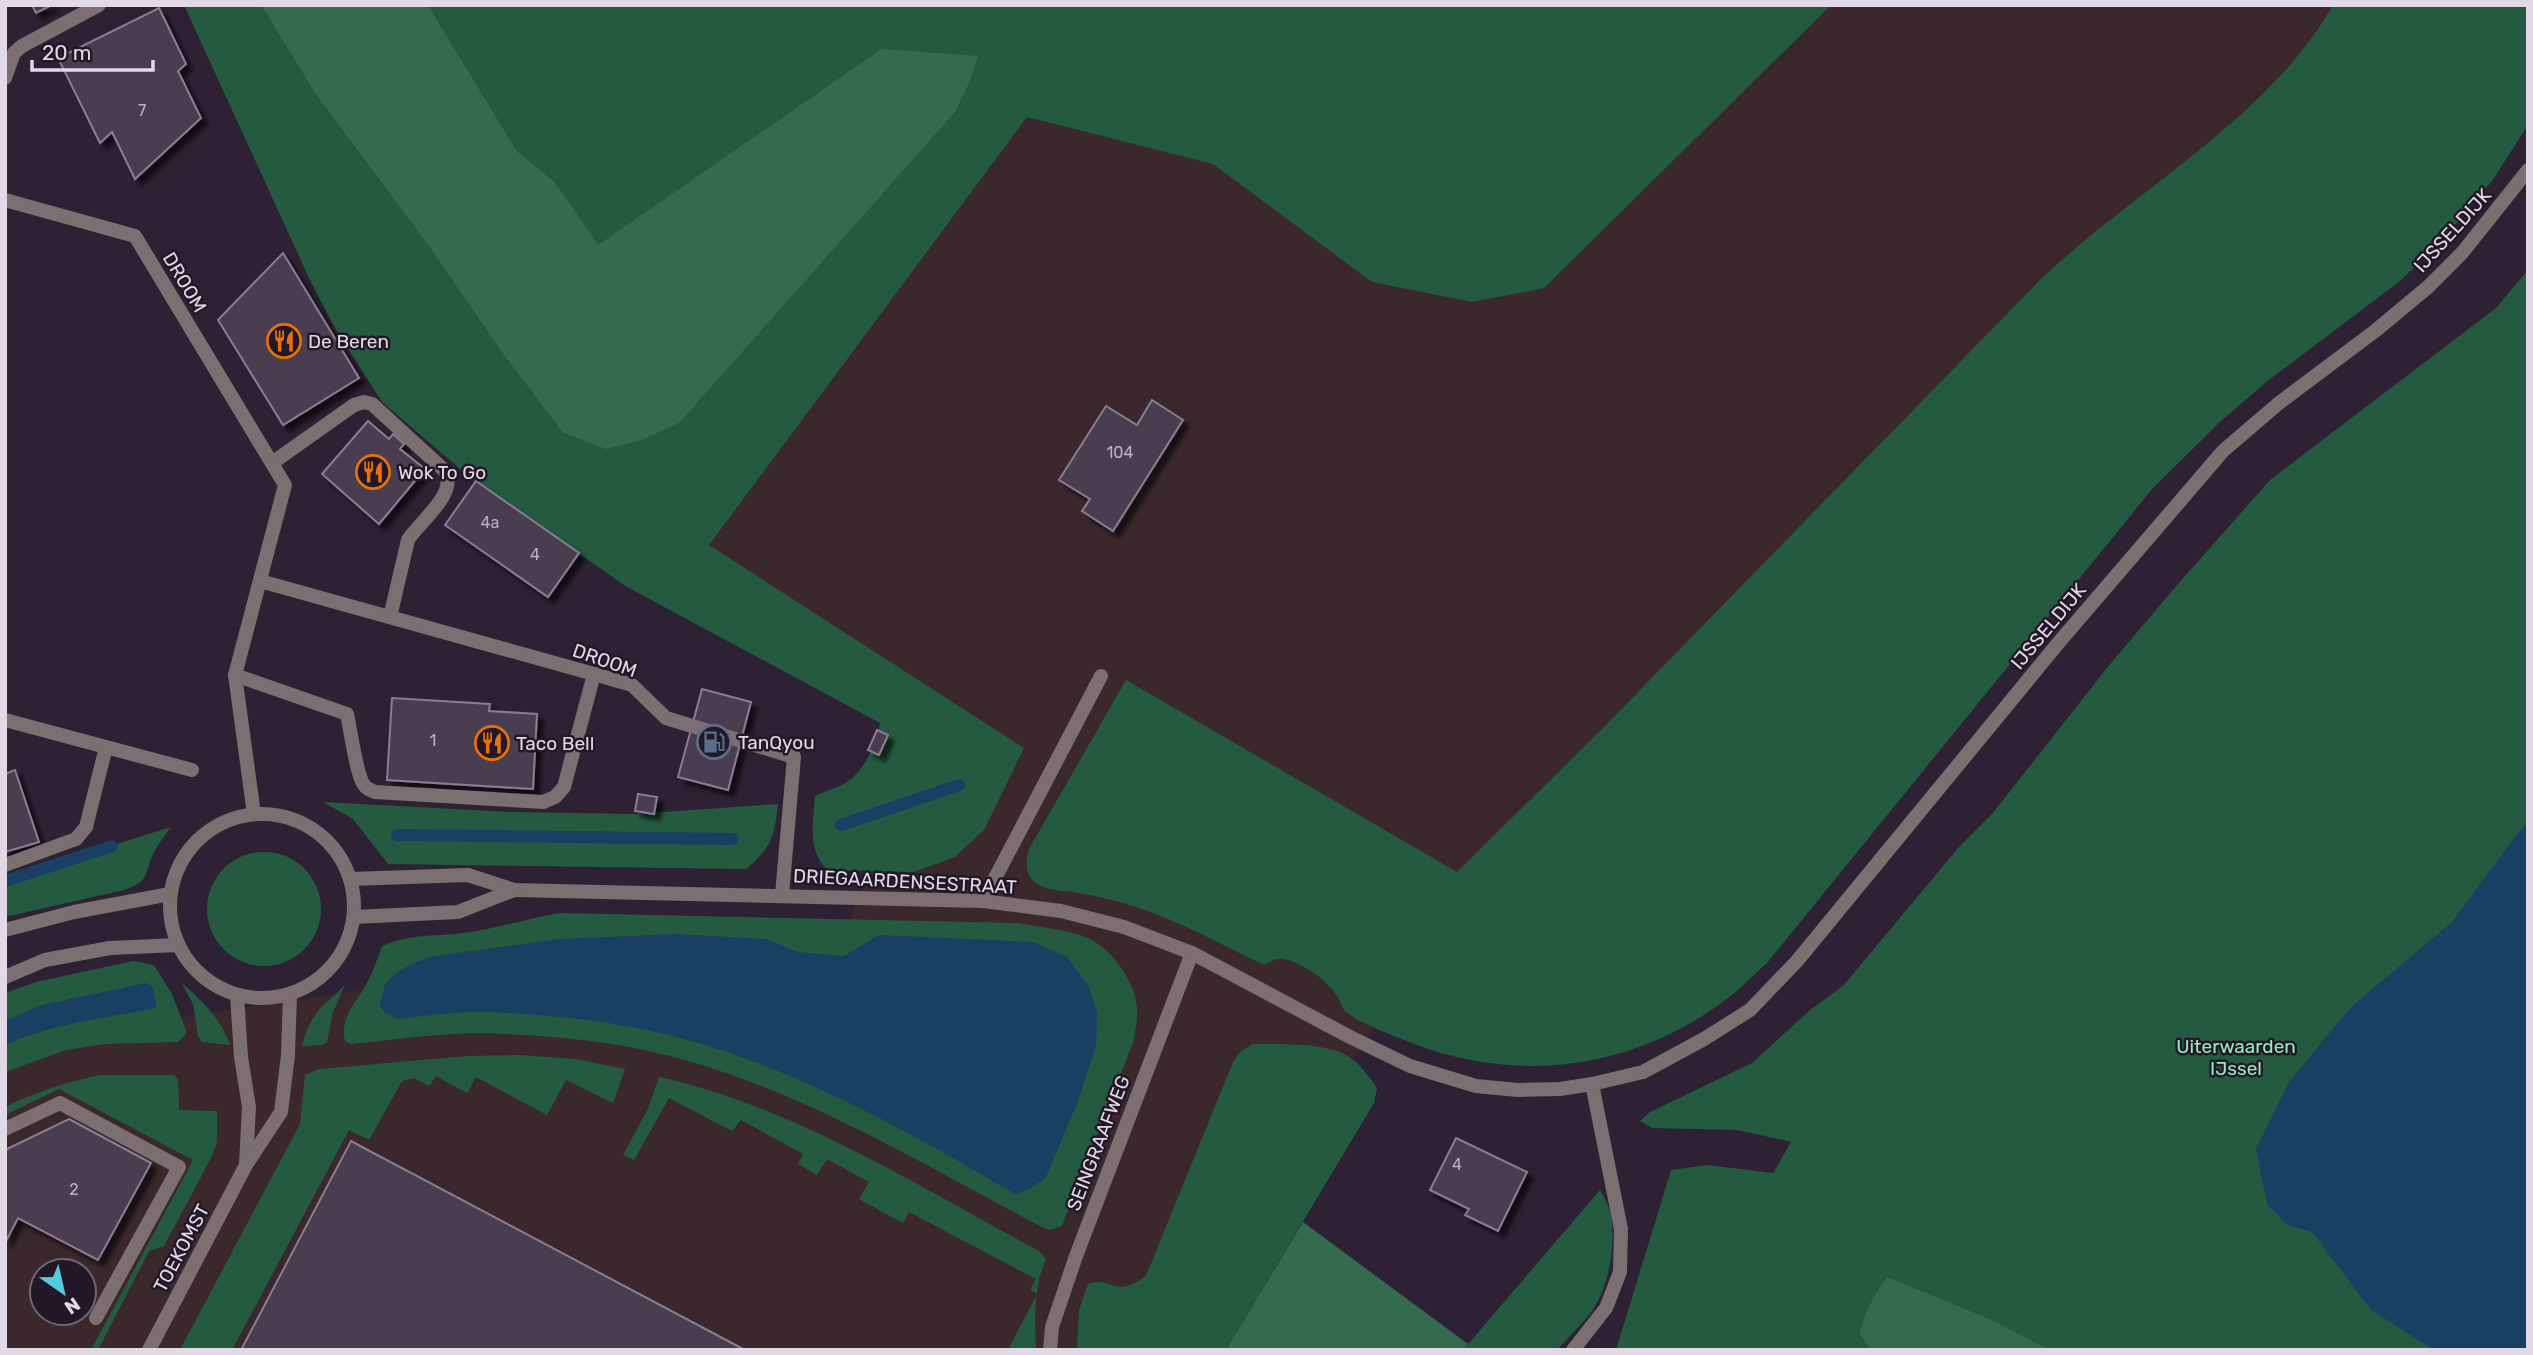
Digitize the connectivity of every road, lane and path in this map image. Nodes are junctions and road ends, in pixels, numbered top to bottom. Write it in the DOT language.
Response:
graph roads {
  1 [pos="99,5"];
  2 [pos="5,78"];
  3 [pos="2528,170"];
  4 [pos="5,200"];
  5 [pos="272,463"];
  6 [pos="260,581"];
  7 [pos="390,617"];
  8 [pos="594,674"];
  9 [pos="235,675"];
  10 [pos="1101,676"];
  11 [pos="5,720"];
  12 [pos="106,747"];
  13 [pos="192,770"];
  14 [pos="254,814"];
  15 [pos="5,865"];
  16 [pos="350,879"];
  17 [pos="514,890"];
  18 [pos="170,894"];
  19 [pos="782,895"];
  20 [pos="983,901"];
  21 [pos="354,917"];
  22 [pos="5,930"];
  23 [pos="178,946"];
  24 [pos="1192,953"];
  25 [pos="5,977"];
  26 [pos="290,994"];
  27 [pos="237,995"];
  28 [pos="1592,1084"];
  29 [pos="5,1129"];
  30 [pos="246,1165"];
  31 [pos="98,1314"];
  32 [pos="149,1350"];
  33 [pos="1050,1350"];
  34 [pos="1573,1350"];
  1 -- 2 [label="street"];
  3 -- 28 [label="street, IJSSELDIJK"];
  4 -- 5 [label="street, DROOM"];
  5 -- 6 [label="street, DROOM"];
  5 -- 7 [label="street"];
  6 -- 7 [label="street, DROOM"];
  6 -- 9 [label="street, DROOM"];
  7 -- 8 [label="street, DROOM"];
  8 -- 9 [label="street"];
  8 -- 19 [label="street, DROOM"];
  9 -- 14 [label="street, DROOM"];
  10 -- 20 [label="street"];
  11 -- 12 [label="street"];
  12 -- 13 [label="street"];
  12 -- 15 [label="street"];
  14 -- 16 [label="street"];
  14 -- 18 [label="street"];
  16 -- 17 [label="street, DRIEGAARDENSESTRAAT"];
  16 -- 21 [label="street"];
  17 -- 19 [label="street, DRIEGAARDENSESTRAAT"];
  17 -- 21 [label="street, DRIEGAARDENSESTRAAT"];
  18 -- 22 [label="street"];
  18 -- 23 [label="street"];
  19 -- 20 [label="street, DRIEGAARDENSESTRAAT"];
  20 -- 24 [label="street, DRIEGAARDENSESTRAAT"];
  21 -- 26 [label="street"];
  23 -- 25 [label="street"];
  23 -- 27 [label="street"];
  24 -- 28 [label="street, DRIEGAARDENSESTRAAT"];
  24 -- 33 [label="street, SEINGRAAFWEG"];
  26 -- 27 [label="street"];
  26 -- 30 [label="street, TOEKOMST"];
  27 -- 30 [label="street, TOEKOMST"];
  28 -- 34 [label="street"];
  29 -- 31 [label="street"];
  30 -- 32 [label="street, TOEKOMST"];
}
